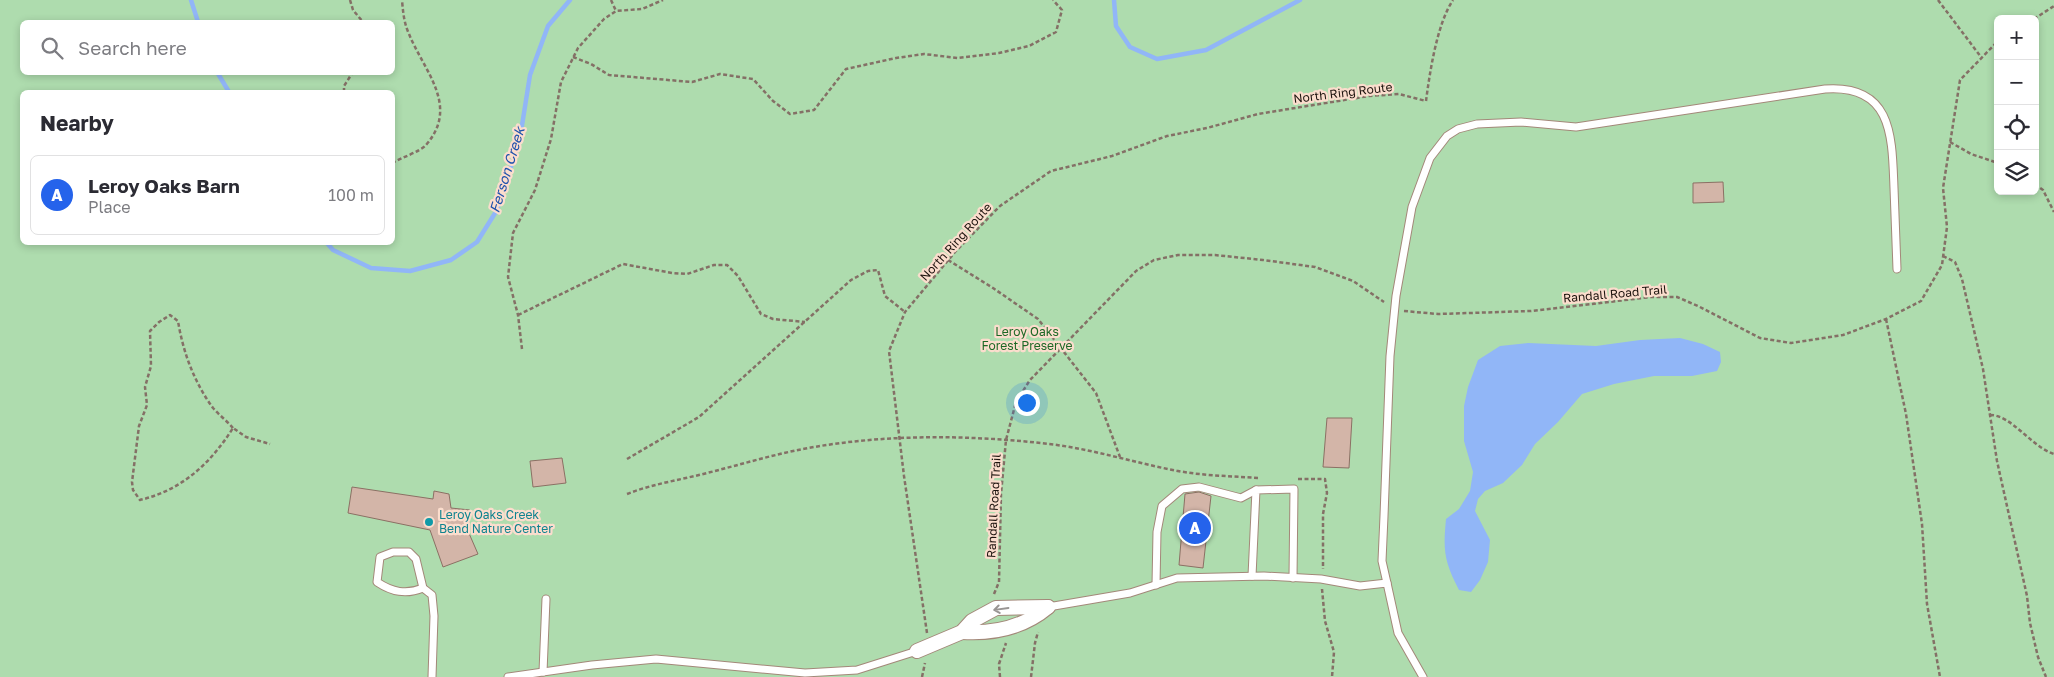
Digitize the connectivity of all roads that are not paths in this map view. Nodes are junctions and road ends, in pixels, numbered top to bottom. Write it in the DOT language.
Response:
graph roads {
  1 [pos="1897,269"];
  2 [pos="1256,490"];
  3 [pos="1252,576"];
  4 [pos="1293,578"];
  5 [pos="1387,583"];
  6 [pos="1156,585"];
  7 [pos="422,588"];
  8 [pos="546,599"];
  9 [pos="1044,611"];
  10 [pos="962,632"];
  11 [pos="923,649"];
  12 [pos="543,672"];
  13 [pos="432,677"];
  14 [pos="508,677"];
  15 [pos="1423,677"];
  1 -- 5 [label="lane"];
  2 -- 3 [label="lane"];
  2 -- 4 [label="lane"];
  2 -- 6 [label="lane"];
  3 -- 4 [label="lane"];
  3 -- 6 [label="lane"];
  4 -- 5 [label="lane"];
  5 -- 15 [label="lane"];
  6 -- 9 [label="lane"];
  7 -- 7 [label="lane"];
  7 -- 13 [label="lane"];
  8 -- 12 [label="lane"];
  9 -- 10 [label="street"];
  9 -- 10 [label="street, one-way"];
  10 -- 11 [label="street"];
  11 -- 12 [label="lane"];
  12 -- 14 [label="lane"];
}
